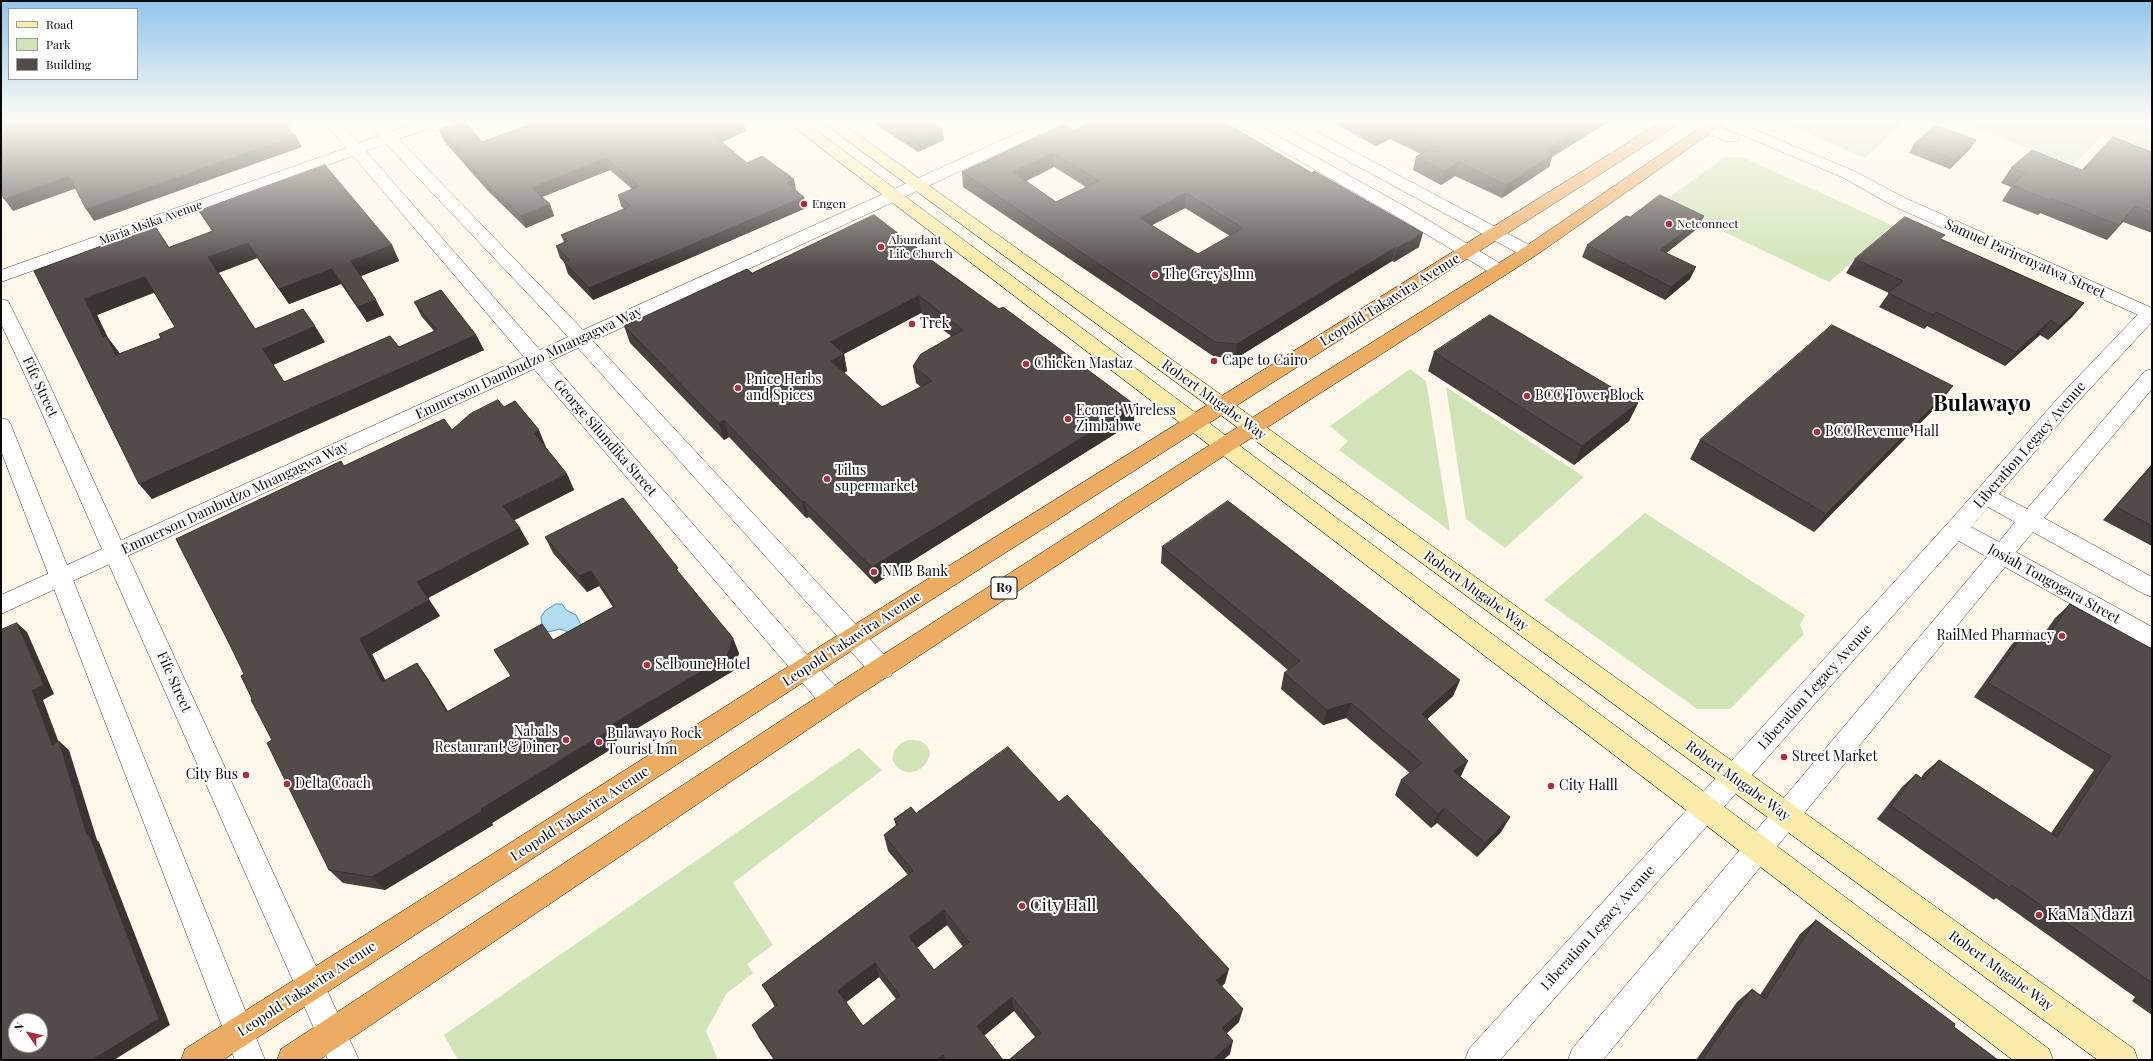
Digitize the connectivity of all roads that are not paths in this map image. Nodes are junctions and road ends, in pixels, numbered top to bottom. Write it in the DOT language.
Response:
graph roads {
  1 [pos="298,171"];
  2 [pos="374,171"];
  3 [pos="420,171"];
  4 [pos="859,171"];
  5 [pos="898,171"];
  6 [pos="949,171"];
  7 [pos="1328,171"];
  8 [pos="1377,171"];
  9 [pos="1594,171"];
  10 [pos="1644,171"];
  11 [pos="1813,171"];
  12 [pos="918,185"];
  13 [pos="893,196"];
  14 [pos="1494,233"];
  15 [pos="1467,252"];
  16 [pos="1529,252"];
  17 [pos="1500,271"];
  18 [pos="1,276"];
  19 [pos="1,305"];
  20 [pos="2150,314"];
  21 [pos="581,339"];
  22 [pos="538,359"];
  23 [pos="2152,376"];
  24 [pos="1221,406"];
  25 [pos="1194,423"];
  26 [pos="1,425"];
  27 [pos="1252,428"];
  28 [pos="1223,446"];
  29 [pos="1984,495"];
  30 [pos="2030,520"];
  31 [pos="1956,529"];
  32 [pos="116,552"];
  33 [pos="2001,555"];
  34 [pos="61,578"];
  35 [pos="2152,588"];
  36 [pos="1,605"];
  37 [pos="854,637"];
  38 [pos="2152,638"];
  39 [pos="806,668"];
  40 [pos="882,669"];
  41 [pos="832,700"];
  42 [pos="1733,778"];
  43 [pos="1704,809"];
  44 [pos="1787,816"];
  45 [pos="1758,849"];
  46 [pos="311,986"];
  47 [pos="239,1032"];
  48 [pos="332,1033"];
  49 [pos="196,1060"];
  50 [pos="250,1060"];
  51 [pos="292,1060"];
  52 [pos="344,1060"];
  53 [pos="1480,1060"];
  54 [pos="1583,1060"];
  55 [pos="2038,1060"];
  56 [pos="2123,1060"];
  1 -- 18 [label="street, Maria Msika Avenue"];
  2 -- 22 [label="street, George Silundika Street"];
  3 -- 21 [label="street"];
  4 -- 13 [label="main road"];
  5 -- 12 [label="main road, Robert Mugabe Way"];
  6 -- 12 [label="street, Emmerson Dambudzo Mnangagwa Way"];
  7 -- 15 [label="street"];
  8 -- 14 [label="street"];
  9 -- 14 [label="highway, Leopold Takawira Avenue"];
  10 -- 16 [label="highway, R9"];
  11 -- 20 [label="street, Samuel Parirenyatwa Street"];
  12 -- 13 [label="street, Emmerson Dambudzo Mnangagwa Way"];
  12 -- 24 [label="main road, Robert Mugabe Way"];
  13 -- 21 [label="street, Emmerson Dambudzo Mnangagwa Way"];
  13 -- 25 [label="main road"];
  14 -- 15 [label="highway, Leopold Takawira Avenue"];
  14 -- 16 [label="street"];
  15 -- 17 [label="street"];
  15 -- 24 [label="highway, Leopold Takawira Avenue"];
  16 -- 17 [label="highway, R9"];
  17 -- 27 [label="highway, R9"];
  19 -- 32 [label="street, Fife Street"];
  20 -- 29 [label="street, Liberation Legacy Avenue"];
  21 -- 22 [label="street, Emmerson Dambudzo Mnangagwa Way"];
  21 -- 37 [label="street"];
  22 -- 32 [label="street, Emmerson Dambudzo Mnangagwa Way"];
  22 -- 39 [label="street, George Silundika Street"];
  23 -- 30 [label="street"];
  24 -- 25 [label="highway, Leopold Takawira Avenue"];
  24 -- 27 [label="main road, Robert Mugabe Way"];
  25 -- 28 [label="main road"];
  25 -- 37 [label="highway, Leopold Takawira Avenue"];
  26 -- 34 [label="street"];
  27 -- 28 [label="highway, R9"];
  27 -- 42 [label="main road, Robert Mugabe Way"];
  28 -- 40 [label="highway, R9"];
  28 -- 43 [label="main road"];
  29 -- 30 [label="street"];
  29 -- 31 [label="street, Liberation Legacy Avenue"];
  30 -- 33 [label="street"];
  30 -- 35 [label="street"];
  31 -- 33 [label="street, Josiah Tongogara Street"];
  31 -- 42 [label="street, Liberation Legacy Avenue"];
  32 -- 34 [label="street, Emmerson Dambudzo Mnangagwa Way"];
  32 -- 46 [label="street, Fife Street"];
  33 -- 38 [label="street, Josiah Tongogara Street"];
  33 -- 44 [label="street"];
  34 -- 36 [label="street, Emmerson Dambudzo Mnangagwa Way"];
  34 -- 47 [label="street"];
  37 -- 39 [label="highway, Leopold Takawira Avenue"];
  37 -- 40 [label="street"];
  39 -- 41 [label="street, George Silundika Street"];
  39 -- 46 [label="highway, Leopold Takawira Avenue"];
  40 -- 41 [label="highway, R9"];
  41 -- 48 [label="highway, R9"];
  42 -- 43 [label="street, Liberation Legacy Avenue"];
  42 -- 44 [label="main road, Robert Mugabe Way"];
  43 -- 45 [label="main road"];
  43 -- 53 [label="street, Liberation Legacy Avenue"];
  44 -- 45 [label="street"];
  44 -- 56 [label="main road, Robert Mugabe Way"];
  45 -- 54 [label="street"];
  45 -- 55 [label="main road"];
  46 -- 47 [label="highway, Leopold Takawira Avenue"];
  46 -- 48 [label="street, Fife Street"];
  47 -- 49 [label="highway, Leopold Takawira Avenue"];
  47 -- 50 [label="street"];
  48 -- 51 [label="highway, R9"];
  48 -- 52 [label="street, Fife Street"];
}
